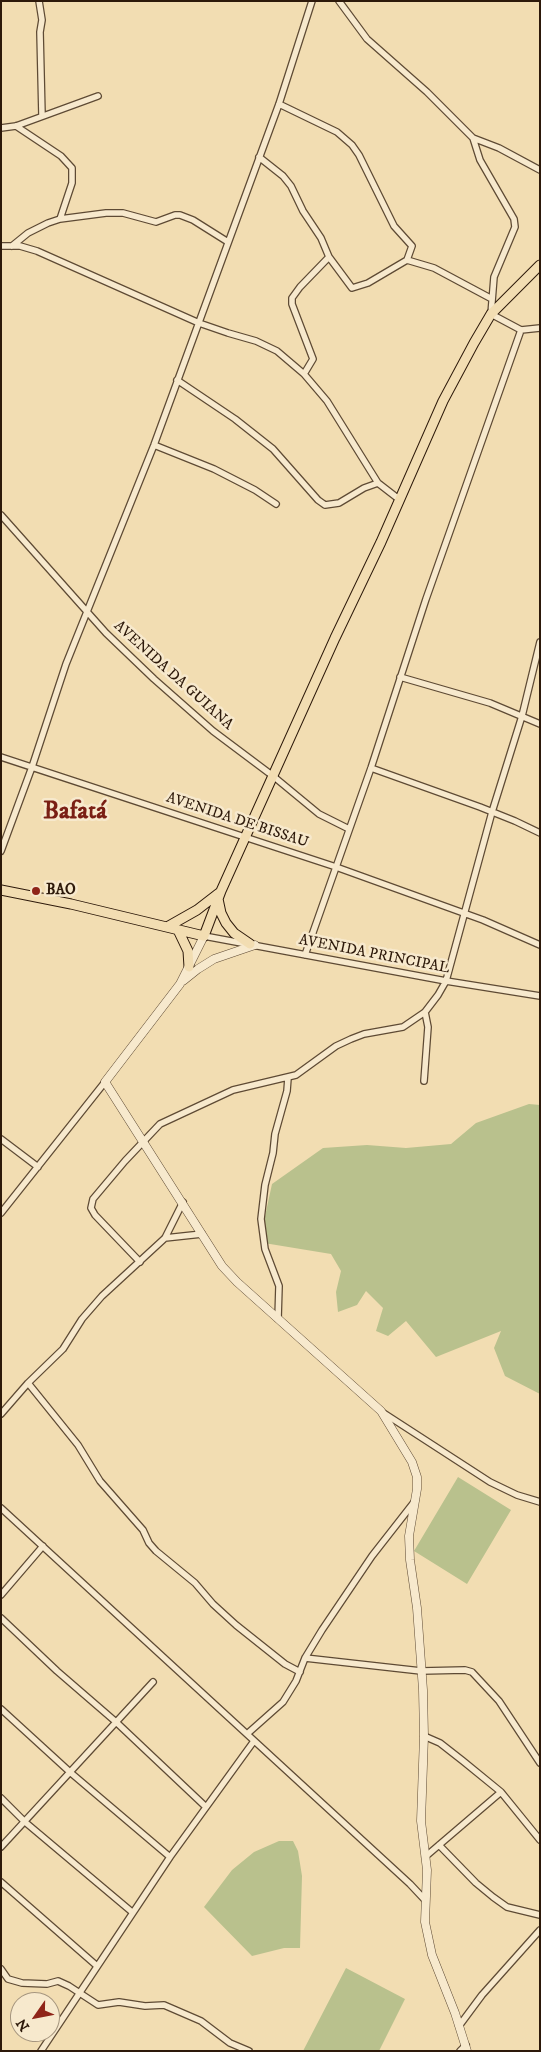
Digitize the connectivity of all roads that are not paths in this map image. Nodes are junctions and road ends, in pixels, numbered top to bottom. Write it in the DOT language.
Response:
graph roads {
  1 [pos="39,1"];
  2 [pos="312,1"];
  3 [pos="340,1"];
  4 [pos="98,96"];
  5 [pos="279,104"];
  6 [pos="42,116"];
  7 [pos="16,126"];
  8 [pos="1,128"];
  9 [pos="473,138"];
  10 [pos="259,158"];
  11 [pos="540,170"];
  12 [pos="60,219"];
  13 [pos="228,242"];
  14 [pos="1,246"];
  15 [pos="12,246"];
  16 [pos="329,257"];
  17 [pos="407,260"];
  18 [pos="540,265"];
  19 [pos="492,300"];
  20 [pos="491,314"];
  21 [pos="199,323"];
  22 [pos="540,328"];
  23 [pos="521,330"];
  24 [pos="304,374"];
  25 [pos="177,380"];
  26 [pos="154,445"];
  27 [pos="378,483"];
  28 [pos="400,500"];
  29 [pos="276,504"];
  30 [pos="1,515"];
  31 [pos="88,612"];
  32 [pos="540,642"];
  33 [pos="400,677"];
  34 [pos="522,716"];
  35 [pos="540,724"];
  36 [pos="1,757"];
  37 [pos="32,767"];
  38 [pos="371,768"];
  39 [pos="273,776"];
  40 [pos="492,812"];
  41 [pos="349,829"];
  42 [pos="540,833"];
  43 [pos="246,837"];
  44 [pos="1,851"];
  45 [pos="336,867"];
  46 [pos="1,890"];
  47 [pos="219,895"];
  48 [pos="464,914"];
  49 [pos="167,928"];
  50 [pos="178,930"];
  51 [pos="204,936"];
  52 [pos="252,945"];
  53 [pos="540,945"];
  54 [pos="306,955"];
  55 [pos="189,967"];
  56 [pos="446,981"];
  57 [pos="180,984"];
  58 [pos="540,996"];
  59 [pos="425,1012"];
  60 [pos="288,1078"];
  61 [pos="424,1081"];
  62 [pos="105,1082"];
  63 [pos="1,1139"];
  64 [pos="144,1140"];
  65 [pos="38,1167"];
  66 [pos="183,1202"];
  67 [pos="1,1213"];
  68 [pos="202,1234"];
  69 [pos="165,1238"];
  70 [pos="140,1262"];
  71 [pos="278,1319"];
  72 [pos="28,1382"];
  73 [pos="380,1411"];
  74 [pos="1,1414"];
  75 [pos="416,1499"];
  76 [pos="540,1502"];
  77 [pos="1,1508"];
  78 [pos="43,1546"];
  79 [pos="1,1595"];
  80 [pos="1,1618"];
  81 [pos="305,1658"];
  82 [pos="421,1670"];
  83 [pos="300,1672"];
  84 [pos="153,1682"];
  85 [pos="1,1709"];
  86 [pos="116,1722"];
  87 [pos="247,1734"];
  88 [pos="424,1736"];
  89 [pos="254,1741"];
  90 [pos="540,1764"];
  91 [pos="71,1772"];
  92 [pos="501,1792"];
  93 [pos="1,1798"];
  94 [pos="206,1807"];
  95 [pos="25,1822"];
  96 [pos="540,1840"];
  97 [pos="439,1845"];
  98 [pos="1,1847"];
  99 [pos="170,1857"];
  100 [pos="425,1857"];
  101 [pos="1,1882"];
  102 [pos="425,1900"];
  103 [pos="132,1912"];
  104 [pos="540,1915"];
  105 [pos="540,1930"];
  106 [pos="97,1966"];
  107 [pos="1,1969"];
  108 [pos="79,1994"];
  109 [pos="459,2026"];
  110 [pos="464,2049"];
  111 [pos="41,2051"];
  112 [pos="249,2051"];
  1 -- 6 [label="street"];
  2 -- 5 [label="street"];
  3 -- 9 [label="street"];
  4 -- 6 [label="street"];
  5 -- 10 [label="street"];
  5 -- 17 [label="street"];
  6 -- 7 [label="street"];
  7 -- 8 [label="street"];
  7 -- 12 [label="street"];
  9 -- 11 [label="street"];
  9 -- 19 [label="street"];
  10 -- 13 [label="street"];
  10 -- 16 [label="street"];
  12 -- 13 [label="street"];
  12 -- 15 [label="street"];
  13 -- 21 [label="street"];
  14 -- 15 [label="street"];
  15 -- 21 [label="street"];
  16 -- 17 [label="street"];
  16 -- 24 [label="street"];
  17 -- 19 [label="street"];
  18 -- 20 [label="main road"];
  19 -- 20 [label="street"];
  20 -- 23 [label="street"];
  20 -- 28 [label="main road"];
  21 -- 24 [label="street"];
  21 -- 25 [label="street"];
  22 -- 23 [label="street"];
  23 -- 33 [label="street"];
  24 -- 27 [label="street"];
  25 -- 26 [label="street"];
  25 -- 27 [label="street"];
  26 -- 29 [label="street"];
  26 -- 31 [label="street"];
  27 -- 28 [label="street"];
  28 -- 39 [label="main road"];
  30 -- 31 [label="street, AVENIDA DA GUIANA"];
  31 -- 37 [label="street"];
  31 -- 39 [label="street, AVENIDA DA GUIANA"];
  32 -- 34 [label="street"];
  33 -- 34 [label="street"];
  33 -- 38 [label="street"];
  34 -- 35 [label="street"];
  34 -- 40 [label="street"];
  36 -- 37 [label="street, AVENIDA DE BISSAU"];
  37 -- 43 [label="street, AVENIDA DE BISSAU"];
  37 -- 44 [label="street"];
  38 -- 40 [label="street"];
  38 -- 41 [label="street"];
  39 -- 41 [label="street, AVENIDA DA GUIANA"];
  39 -- 43 [label="main road"];
  40 -- 42 [label="street"];
  40 -- 48 [label="street"];
  41 -- 45 [label="street"];
  43 -- 45 [label="street, AVENIDA DE BISSAU"];
  43 -- 47 [label="main road"];
  45 -- 48 [label="street, AVENIDA DE BISSAU"];
  45 -- 54 [label="street"];
  46 -- 49 [label="main road"];
  47 -- 49 [label="main road"];
  47 -- 51 [label="main road"];
  47 -- 52 [label="main road"];
  48 -- 53 [label="street, AVENIDA DE BISSAU"];
  48 -- 56 [label="street"];
  49 -- 50 [label="main road"];
  50 -- 51 [label="main road"];
  50 -- 55 [label="main road"];
  51 -- 52 [label="street, AVENIDA PRINCIPAL"];
  51 -- 55 [label="street"];
  52 -- 54 [label="street, AVENIDA PRINCIPAL"];
  52 -- 57 [label="street"];
  54 -- 56 [label="street, AVENIDA PRINCIPAL"];
  55 -- 57 [label="street"];
  56 -- 58 [label="street, AVENIDA PRINCIPAL"];
  56 -- 59 [label="street"];
  57 -- 62 [label="street"];
  59 -- 60 [label="street"];
  59 -- 61 [label="street"];
  60 -- 64 [label="street"];
  60 -- 71 [label="street"];
  62 -- 64 [label="street"];
  62 -- 65 [label="street"];
  63 -- 65 [label="street"];
  64 -- 66 [label="street"];
  64 -- 70 [label="street"];
  65 -- 67 [label="street"];
  66 -- 68 [label="street"];
  66 -- 69 [label="street"];
  68 -- 69 [label="street"];
  68 -- 71 [label="street"];
  69 -- 70 [label="street"];
  70 -- 72 [label="street"];
  71 -- 73 [label="street"];
  72 -- 74 [label="street"];
  72 -- 83 [label="street"];
  73 -- 75 [label="street"];
  73 -- 76 [label="street"];
  75 -- 81 [label="street"];
  75 -- 82 [label="street"];
  77 -- 78 [label="street"];
  78 -- 79 [label="street"];
  78 -- 87 [label="street"];
  80 -- 86 [label="street"];
  81 -- 82 [label="street"];
  81 -- 83 [label="street"];
  82 -- 88 [label="street"];
  82 -- 90 [label="street"];
  83 -- 87 [label="street"];
  84 -- 86 [label="street"];
  85 -- 91 [label="street"];
  86 -- 91 [label="street"];
  86 -- 94 [label="street"];
  87 -- 89 [label="street"];
  88 -- 92 [label="street"];
  88 -- 100 [label="street"];
  89 -- 94 [label="street"];
  89 -- 102 [label="street"];
  91 -- 95 [label="street"];
  91 -- 99 [label="street"];
  92 -- 96 [label="street"];
  92 -- 97 [label="street"];
  93 -- 95 [label="street"];
  94 -- 99 [label="street"];
  95 -- 98 [label="street"];
  95 -- 103 [label="street"];
  97 -- 100 [label="street"];
  97 -- 104 [label="street"];
  99 -- 103 [label="street"];
  100 -- 102 [label="street"];
  101 -- 106 [label="street"];
  102 -- 109 [label="street"];
  103 -- 106 [label="street"];
  105 -- 109 [label="street"];
  106 -- 108 [label="street"];
  107 -- 108 [label="street"];
  108 -- 111 [label="street"];
  108 -- 112 [label="street"];
  109 -- 110 [label="street"];
}
